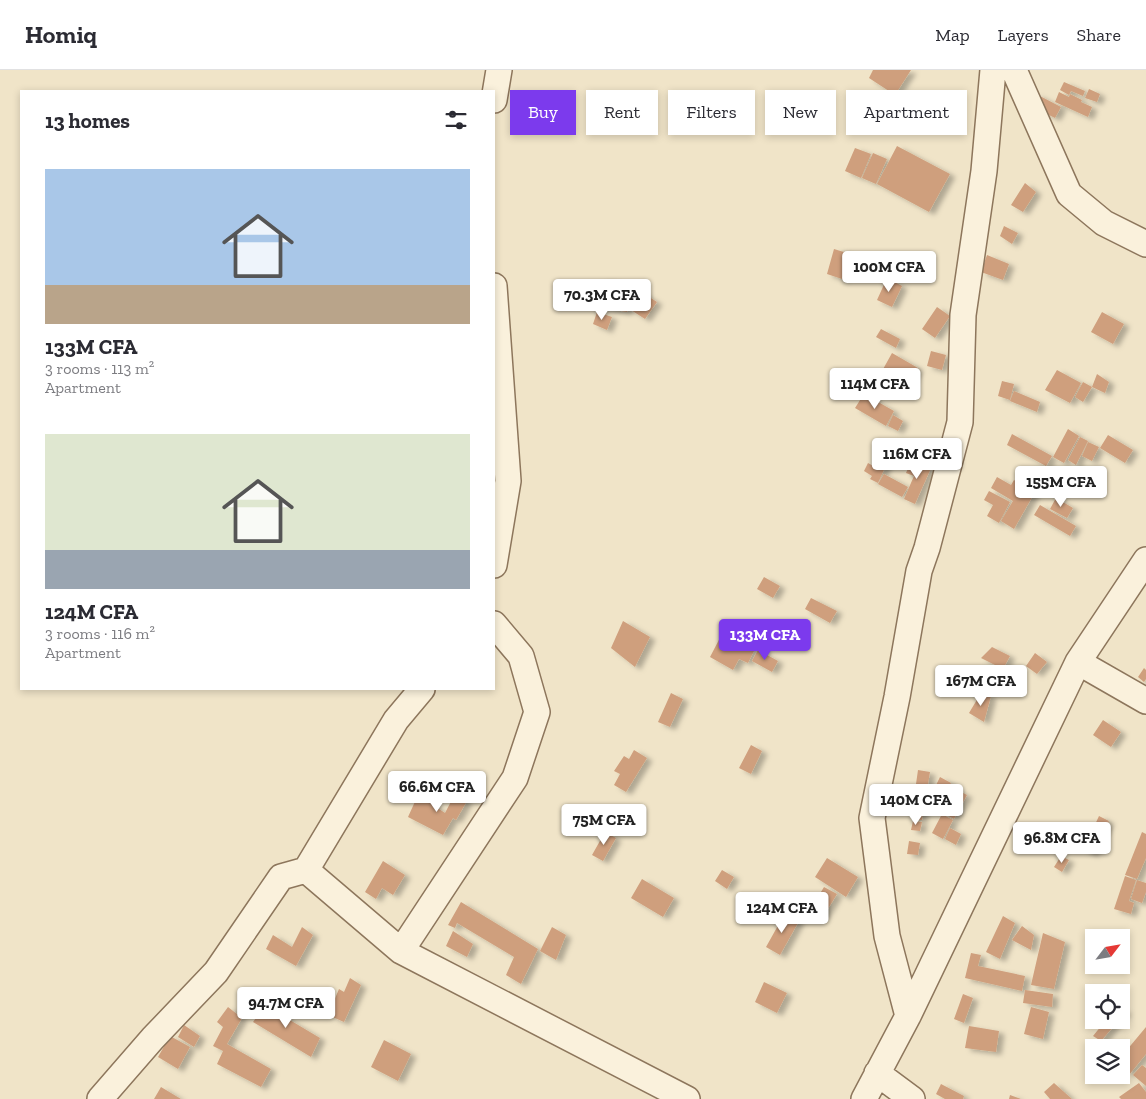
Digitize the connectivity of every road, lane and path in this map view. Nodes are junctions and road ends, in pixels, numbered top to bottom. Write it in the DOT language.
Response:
graph roads {
  1 [pos="499,70"];
  2 [pos="993,70"];
  3 [pos="1014,70"];
  4 [pos="495,94"];
  5 [pos="1146,244"];
  6 [pos="495,300"];
  7 [pos="495,559"];
  8 [pos="1146,560"];
  9 [pos="495,625"];
  10 [pos="1078,662"];
  11 [pos="421,690"];
  12 [pos="1146,701"];
  13 [pos="306,870"];
  14 [pos="401,950"];
  15 [pos="908,1016"];
  16 [pos="876,1073"];
  17 [pos="100,1099"];
  18 [pos="687,1099"];
  19 [pos="864,1099"];
  20 [pos="912,1099"];
  1 -- 4 [label="street"];
  2 -- 15 [label="street"];
  3 -- 5 [label="street"];
  6 -- 7 [label="street"];
  8 -- 10 [label="street"];
  9 -- 14 [label="street"];
  10 -- 12 [label="street"];
  10 -- 15 [label="street"];
  11 -- 13 [label="street"];
  13 -- 14 [label="street"];
  13 -- 17 [label="street"];
  14 -- 18 [label="street"];
  15 -- 16 [label="street"];
  16 -- 19 [label="street"];
  16 -- 20 [label="street"];
}
